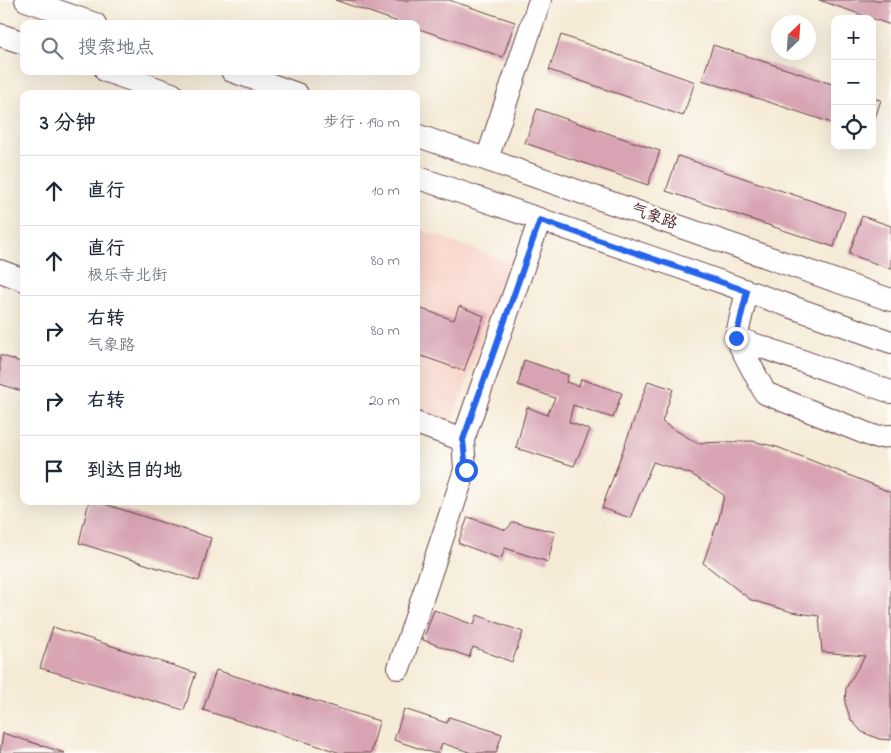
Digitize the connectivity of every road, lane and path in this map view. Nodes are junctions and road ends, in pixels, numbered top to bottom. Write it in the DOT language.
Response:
graph roads {
  1 [pos="26,0"];
  2 [pos="540,0"];
  3 [pos="83,20"];
  4 [pos="0,35"];
  5 [pos="20,42"];
  6 [pos="117,75"];
  7 [pos="243,75"];
  8 [pos="161,90"];
  9 [pos="286,90"];
  10 [pos="420,136"];
  11 [pos="487,159"];
  12 [pos="420,178"];
  13 [pos="540,220"];
  14 [pos="0,271"];
  15 [pos="20,278"];
  16 [pos="747,291"];
  17 [pos="891,300"];
  18 [pos="736,338"];
  19 [pos="891,342"];
  20 [pos="891,392"];
  21 [pos="420,424"];
  22 [pos="891,436"];
  23 [pos="463,440"];
  24 [pos="399,668"];
  1 -- 3 [label="street"];
  2 -- 11 [label="street"];
  4 -- 5 [label="street"];
  6 -- 8 [label="street"];
  7 -- 9 [label="street"];
  10 -- 11 [label="street, 气象路"];
  11 -- 17 [label="street, 气象路"];
  12 -- 13 [label="street"];
  13 -- 16 [label="street"];
  13 -- 23 [label="street"];
  14 -- 15 [label="street"];
  16 -- 18 [label="street"];
  16 -- 19 [label="street"];
  18 -- 20 [label="street"];
  18 -- 22 [label="street"];
  21 -- 23 [label="street"];
  23 -- 24 [label="street"];
}
